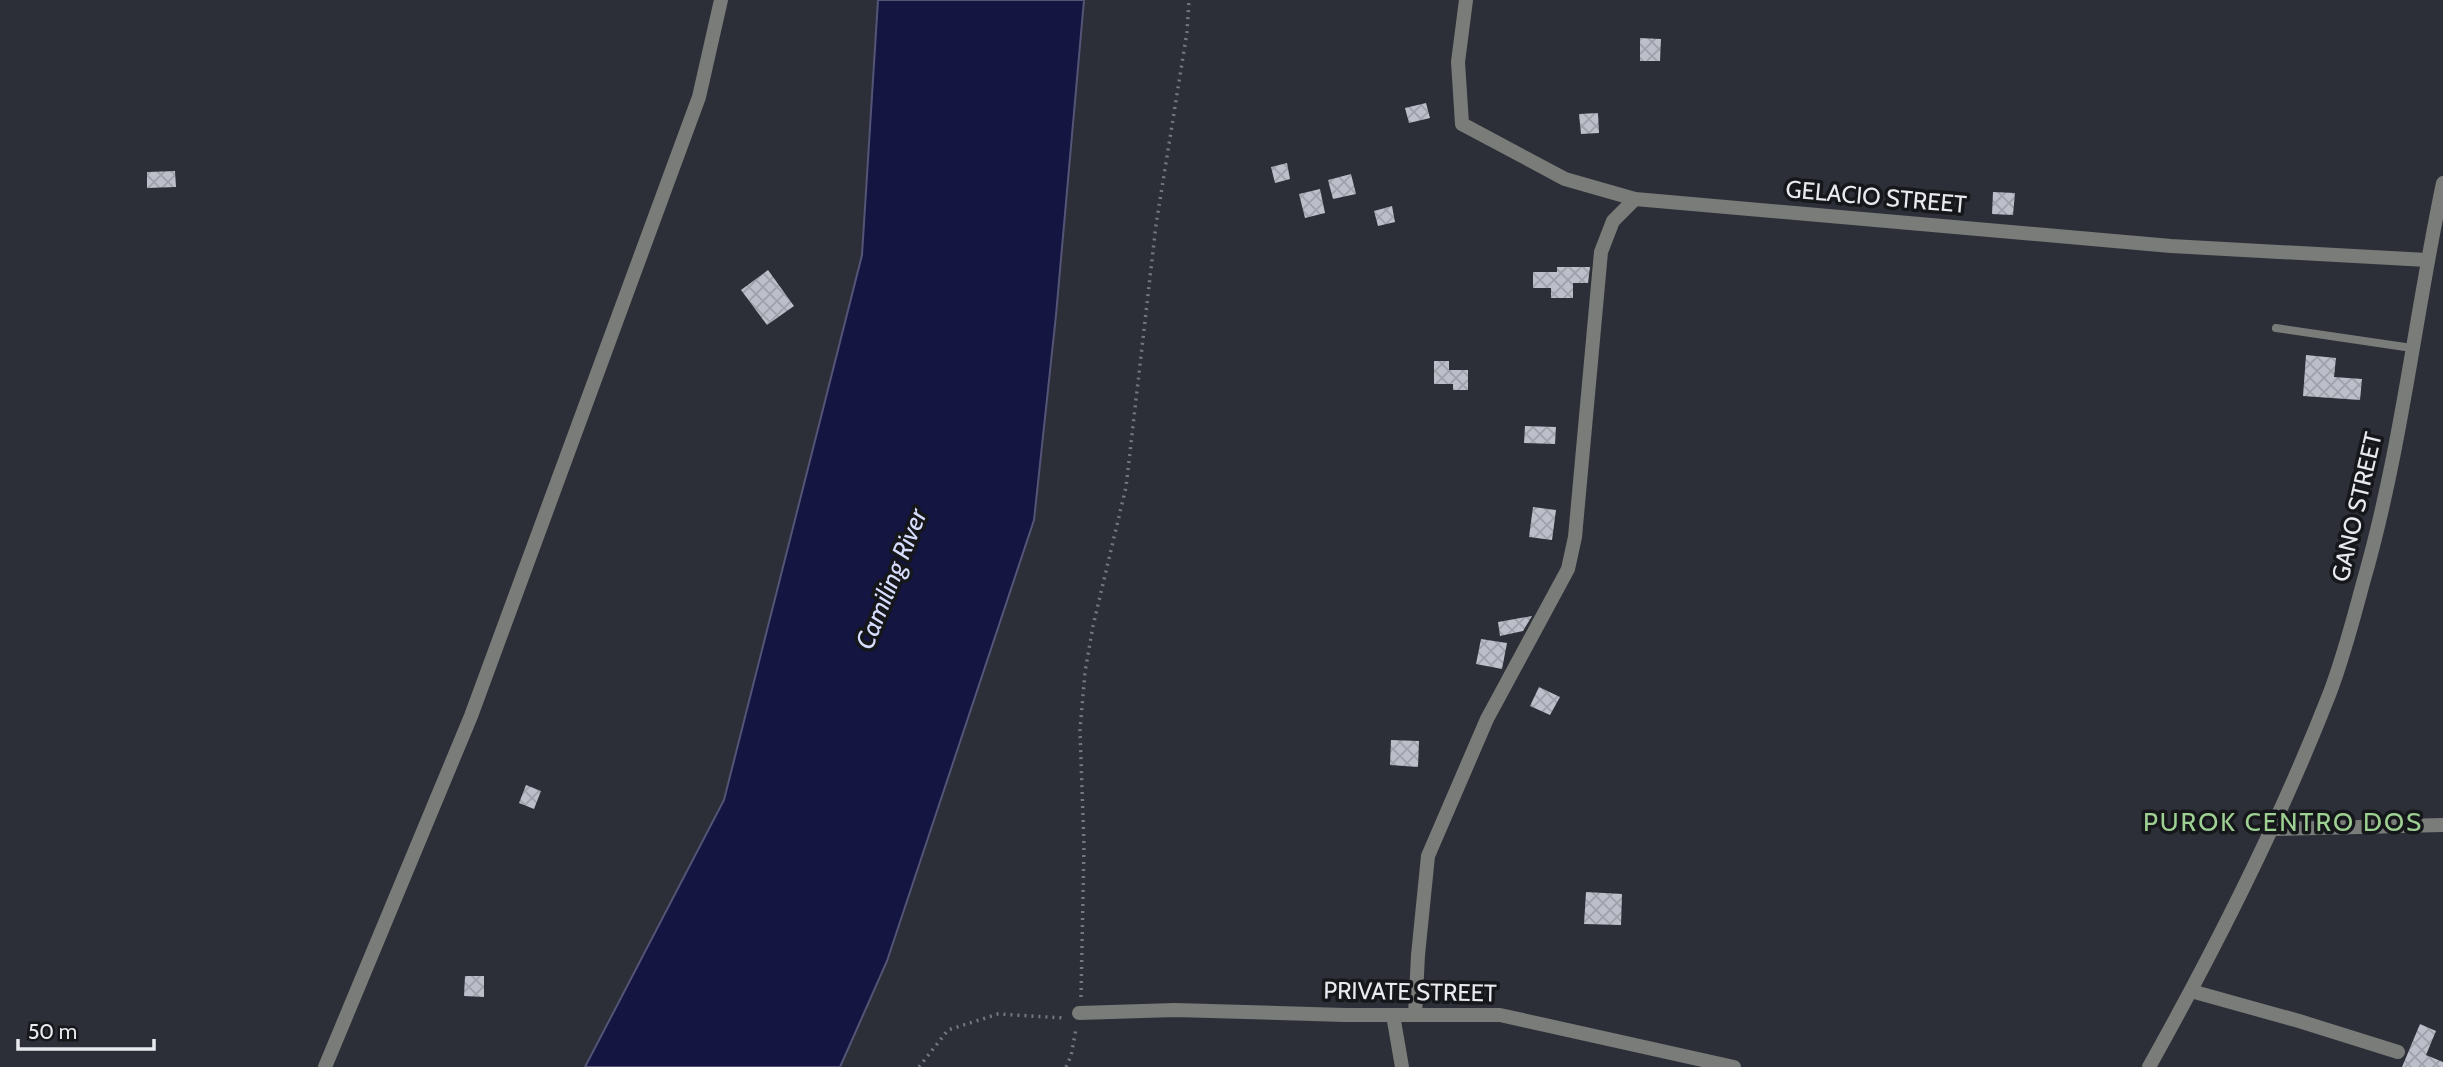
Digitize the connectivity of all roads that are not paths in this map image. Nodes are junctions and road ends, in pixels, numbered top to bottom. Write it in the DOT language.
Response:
graph roads {
  1 [pos="721,0"];
  2 [pos="1466,0"];
  3 [pos="2443,183"];
  4 [pos="1635,199"];
  5 [pos="2427,260"];
  6 [pos="2276,328"];
  7 [pos="2412,348"];
  8 [pos="2443,825"];
  9 [pos="2272,829"];
  10 [pos="2191,991"];
  11 [pos="1393,1015"];
  12 [pos="1415,1015"];
  13 [pos="1078,1018"];
  14 [pos="2398,1052"];
  15 [pos="325,1067"];
  16 [pos="1402,1067"];
  17 [pos="1734,1067"];
  18 [pos="2149,1067"];
  1 -- 15 [label="street"];
  2 -- 4 [label="street, GELACIO STREET"];
  3 -- 5 [label="street, GANO STREET"];
  4 -- 5 [label="street, GELACIO STREET"];
  4 -- 12 [label="street"];
  5 -- 7 [label="street, GANO STREET"];
  6 -- 7 [label="lane"];
  7 -- 9 [label="street, GANO STREET"];
  8 -- 9 [label="street"];
  9 -- 10 [label="street, GANO STREET"];
  10 -- 14 [label="street"];
  10 -- 18 [label="street, GANO STREET"];
  11 -- 12 [label="street, PRIVATE STREET"];
  11 -- 13 [label="street, PRIVATE STREET"];
  11 -- 16 [label="street"];
  12 -- 17 [label="street, PRIVATE STREET"];
}
